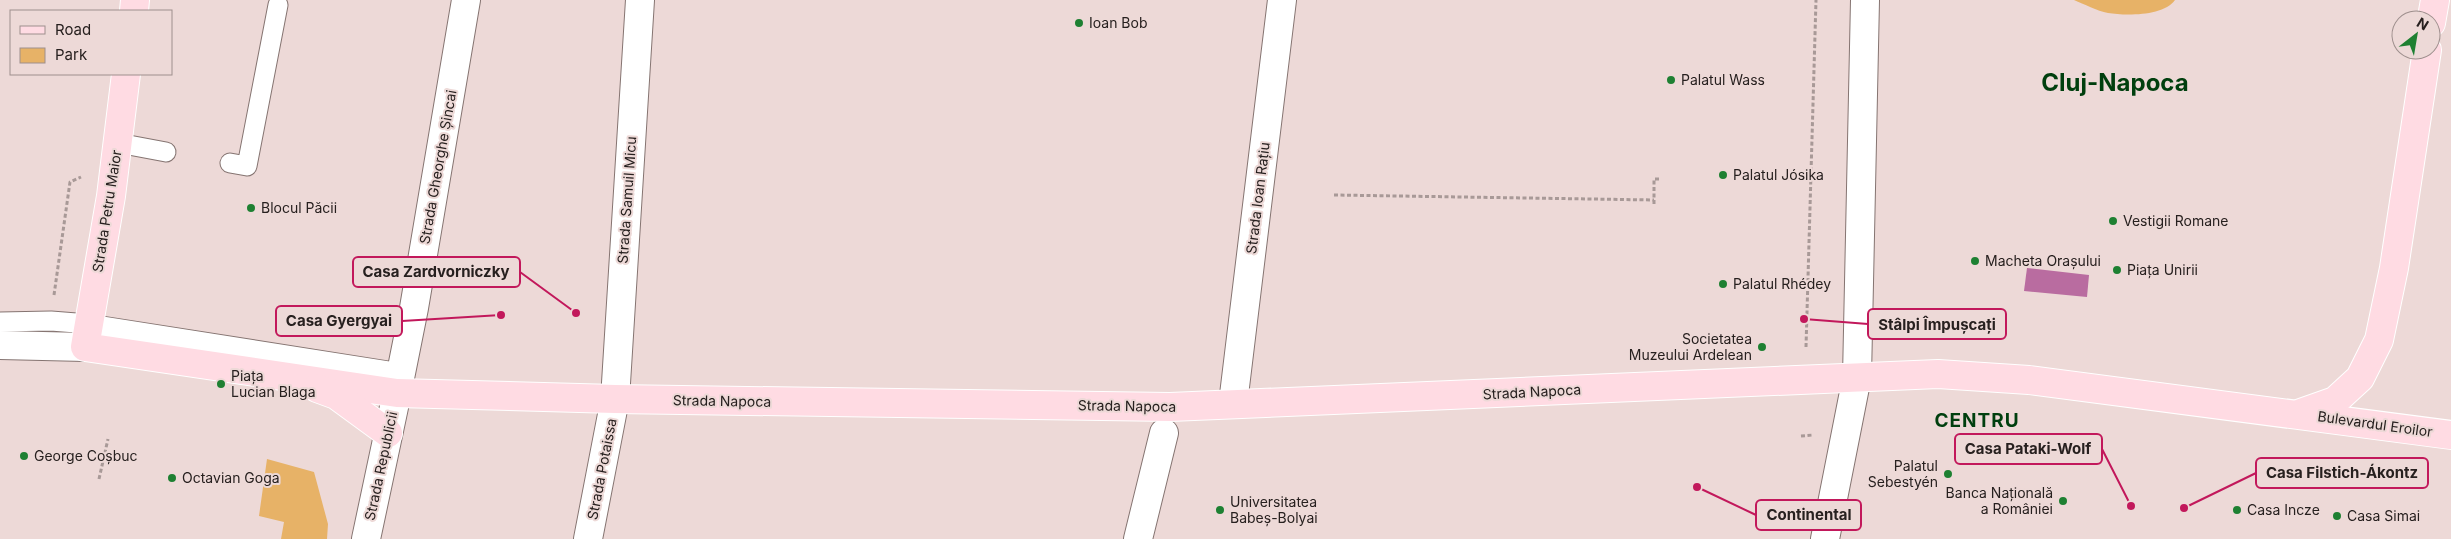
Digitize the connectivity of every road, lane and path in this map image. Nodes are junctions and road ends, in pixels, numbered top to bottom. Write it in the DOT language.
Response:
graph roads {
  1 [pos="466,0"];
  2 [pos="640,0"];
  3 [pos="1282,0"];
  4 [pos="1816,0"];
  5 [pos="1865,0"];
  6 [pos="278,5"];
  7 [pos="2425,60"];
  8 [pos="126,75"];
  9 [pos="118,143"];
  10 [pos="166,152"];
  11 [pos="230,163"];
  12 [pos="1811,177"];
  13 [pos="1661,178"];
  14 [pos="1785,178"];
  15 [pos="1334,195"];
  16 [pos="66,204"];
  17 [pos="51,321"];
  18 [pos="0,322"];
  19 [pos="87,336"];
  20 [pos="0,345"];
  21 [pos="1805,351"];
  22 [pos="287,376"];
  23 [pos="1857,377"];
  24 [pos="399,383"];
  25 [pos="1235,387"];
  26 [pos="615,400"];
  27 [pos="2300,414"];
  28 [pos="388,433"];
  29 [pos="1164,433"];
  30 [pos="2451,435"];
  31 [pos="108,439"];
  32 [pos="99,479"];
  33 [pos="366,539"];
  34 [pos="588,539"];
  35 [pos="1138,539"];
  36 [pos="1826,539"];
  1 -- 24 [label="street, Strada Gheorghe Șincai"];
  2 -- 26 [label="street, Strada Samuil Micu"];
  3 -- 25 [label="street, Strada Ioan Rațiu"];
  4 -- 12 [label="path"];
  5 -- 23 [label="street"];
  6 -- 11 [label="lane"];
  7 -- 27 [label="main road"];
  8 -- 9 [label="main road, Strada Petru Maior"];
  9 -- 10 [label="lane"];
  9 -- 19 [label="main road, Strada Petru Maior"];
  12 -- 14 [label="path"];
  12 -- 21 [label="path"];
  13 -- 15 [label="path"];
  16 -- 17 [label="path"];
  17 -- 18 [label="lane"];
  17 -- 19 [label="lane"];
  19 -- 20 [label="street"];
  19 -- 22 [label="main road"];
  19 -- 24 [label="lane"];
  22 -- 24 [label="main road"];
  22 -- 28 [label="main road"];
  23 -- 26 [label="main road, Strada Napoca"];
  23 -- 27 [label="main road"];
  23 -- 36 [label="street"];
  24 -- 26 [label="main road, Strada Napoca"];
  24 -- 28 [label="street, Strada Republicii"];
  26 -- 34 [label="street, Strada Potaissa"];
  27 -- 30 [label="main road, Bulevardul Eroilor"];
  28 -- 33 [label="street, Strada Republicii"];
  29 -- 35 [label="street"];
  31 -- 32 [label="path"];
}
